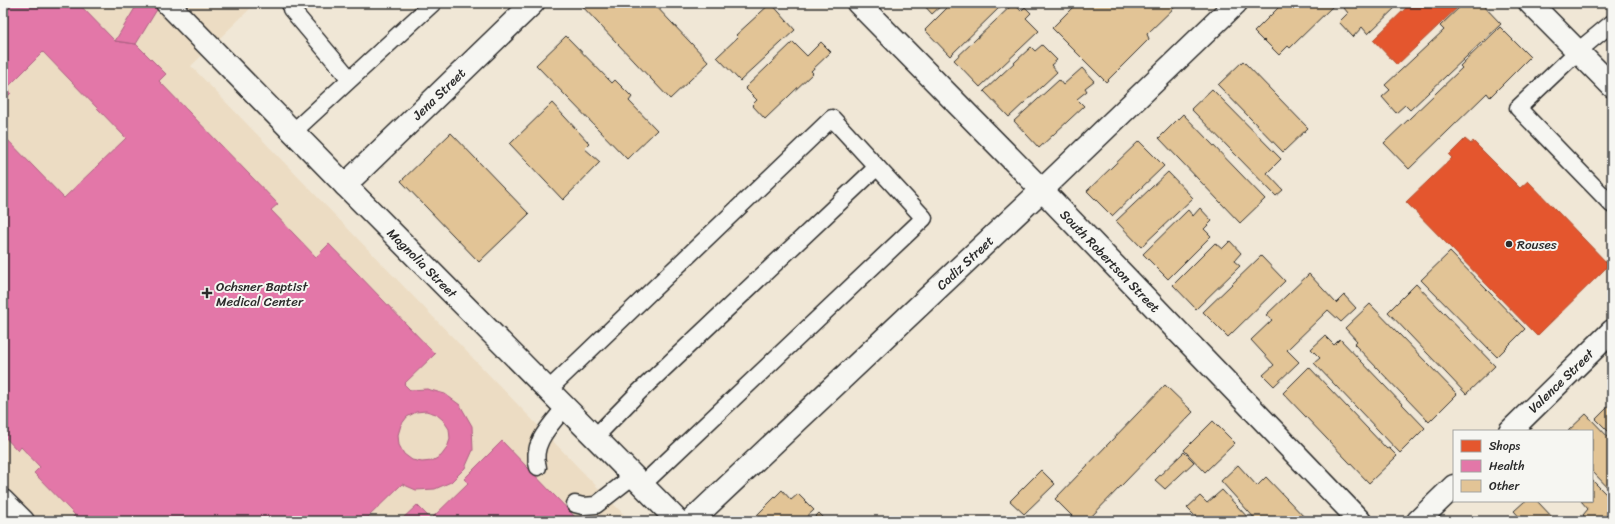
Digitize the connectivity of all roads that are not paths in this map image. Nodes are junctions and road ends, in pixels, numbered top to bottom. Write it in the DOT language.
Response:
graph roads {
  1 [pos="297,3"];
  2 [pos="433,3"];
  3 [pos="533,3"];
  4 [pos="858,3"];
  5 [pos="1236,3"];
  6 [pos="1530,3"];
  7 [pos="176,6"];
  8 [pos="1612,23"];
  9 [pos="1578,51"];
  10 [pos="350,79"];
  11 [pos="1612,86"];
  12 [pos="293,132"];
  13 [pos="877,167"];
  14 [pos="345,185"];
  15 [pos="1042,190"];
  16 [pos="1612,204"];
  17 [pos="1612,332"];
  18 [pos="548,390"];
  19 [pos="565,407"];
  20 [pos="1511,430"];
  21 [pos="595,438"];
  22 [pos="538,467"];
  23 [pos="638,480"];
  24 [pos="1453,487"];
  25 [pos="575,504"];
  26 [pos="678,521"];
  27 [pos="691,521"];
  28 [pos="1360,521"];
  29 [pos="1418,521"];
  1 -- 10 [label="lane"];
  2 -- 10 [label="lane"];
  3 -- 14 [label="street, Jena Street"];
  4 -- 15 [label="street, South Robertson Street"];
  5 -- 15 [label="street, Cadiz Street"];
  6 -- 9 [label="street"];
  7 -- 12 [label="street, Magnolia Street"];
  8 -- 9 [label="lane"];
  9 -- 11 [label="street"];
  9 -- 16 [label="lane"];
  10 -- 12 [label="lane"];
  12 -- 14 [label="street, Magnolia Street"];
  13 -- 18 [label="lane"];
  13 -- 21 [label="lane"];
  13 -- 23 [label="lane"];
  14 -- 18 [label="street, Magnolia Street"];
  15 -- 27 [label="street, Cadiz Street"];
  15 -- 28 [label="street, South Robertson Street"];
  17 -- 20 [label="street, Valence Street"];
  18 -- 19 [label="street, Magnolia Street"];
  19 -- 21 [label="street, Magnolia Street"];
  19 -- 22 [label="lane"];
  21 -- 23 [label="street, Magnolia Street"];
  23 -- 25 [label="lane"];
  23 -- 26 [label="street, Magnolia Street"];
  24 -- 29 [label="street"];
}
